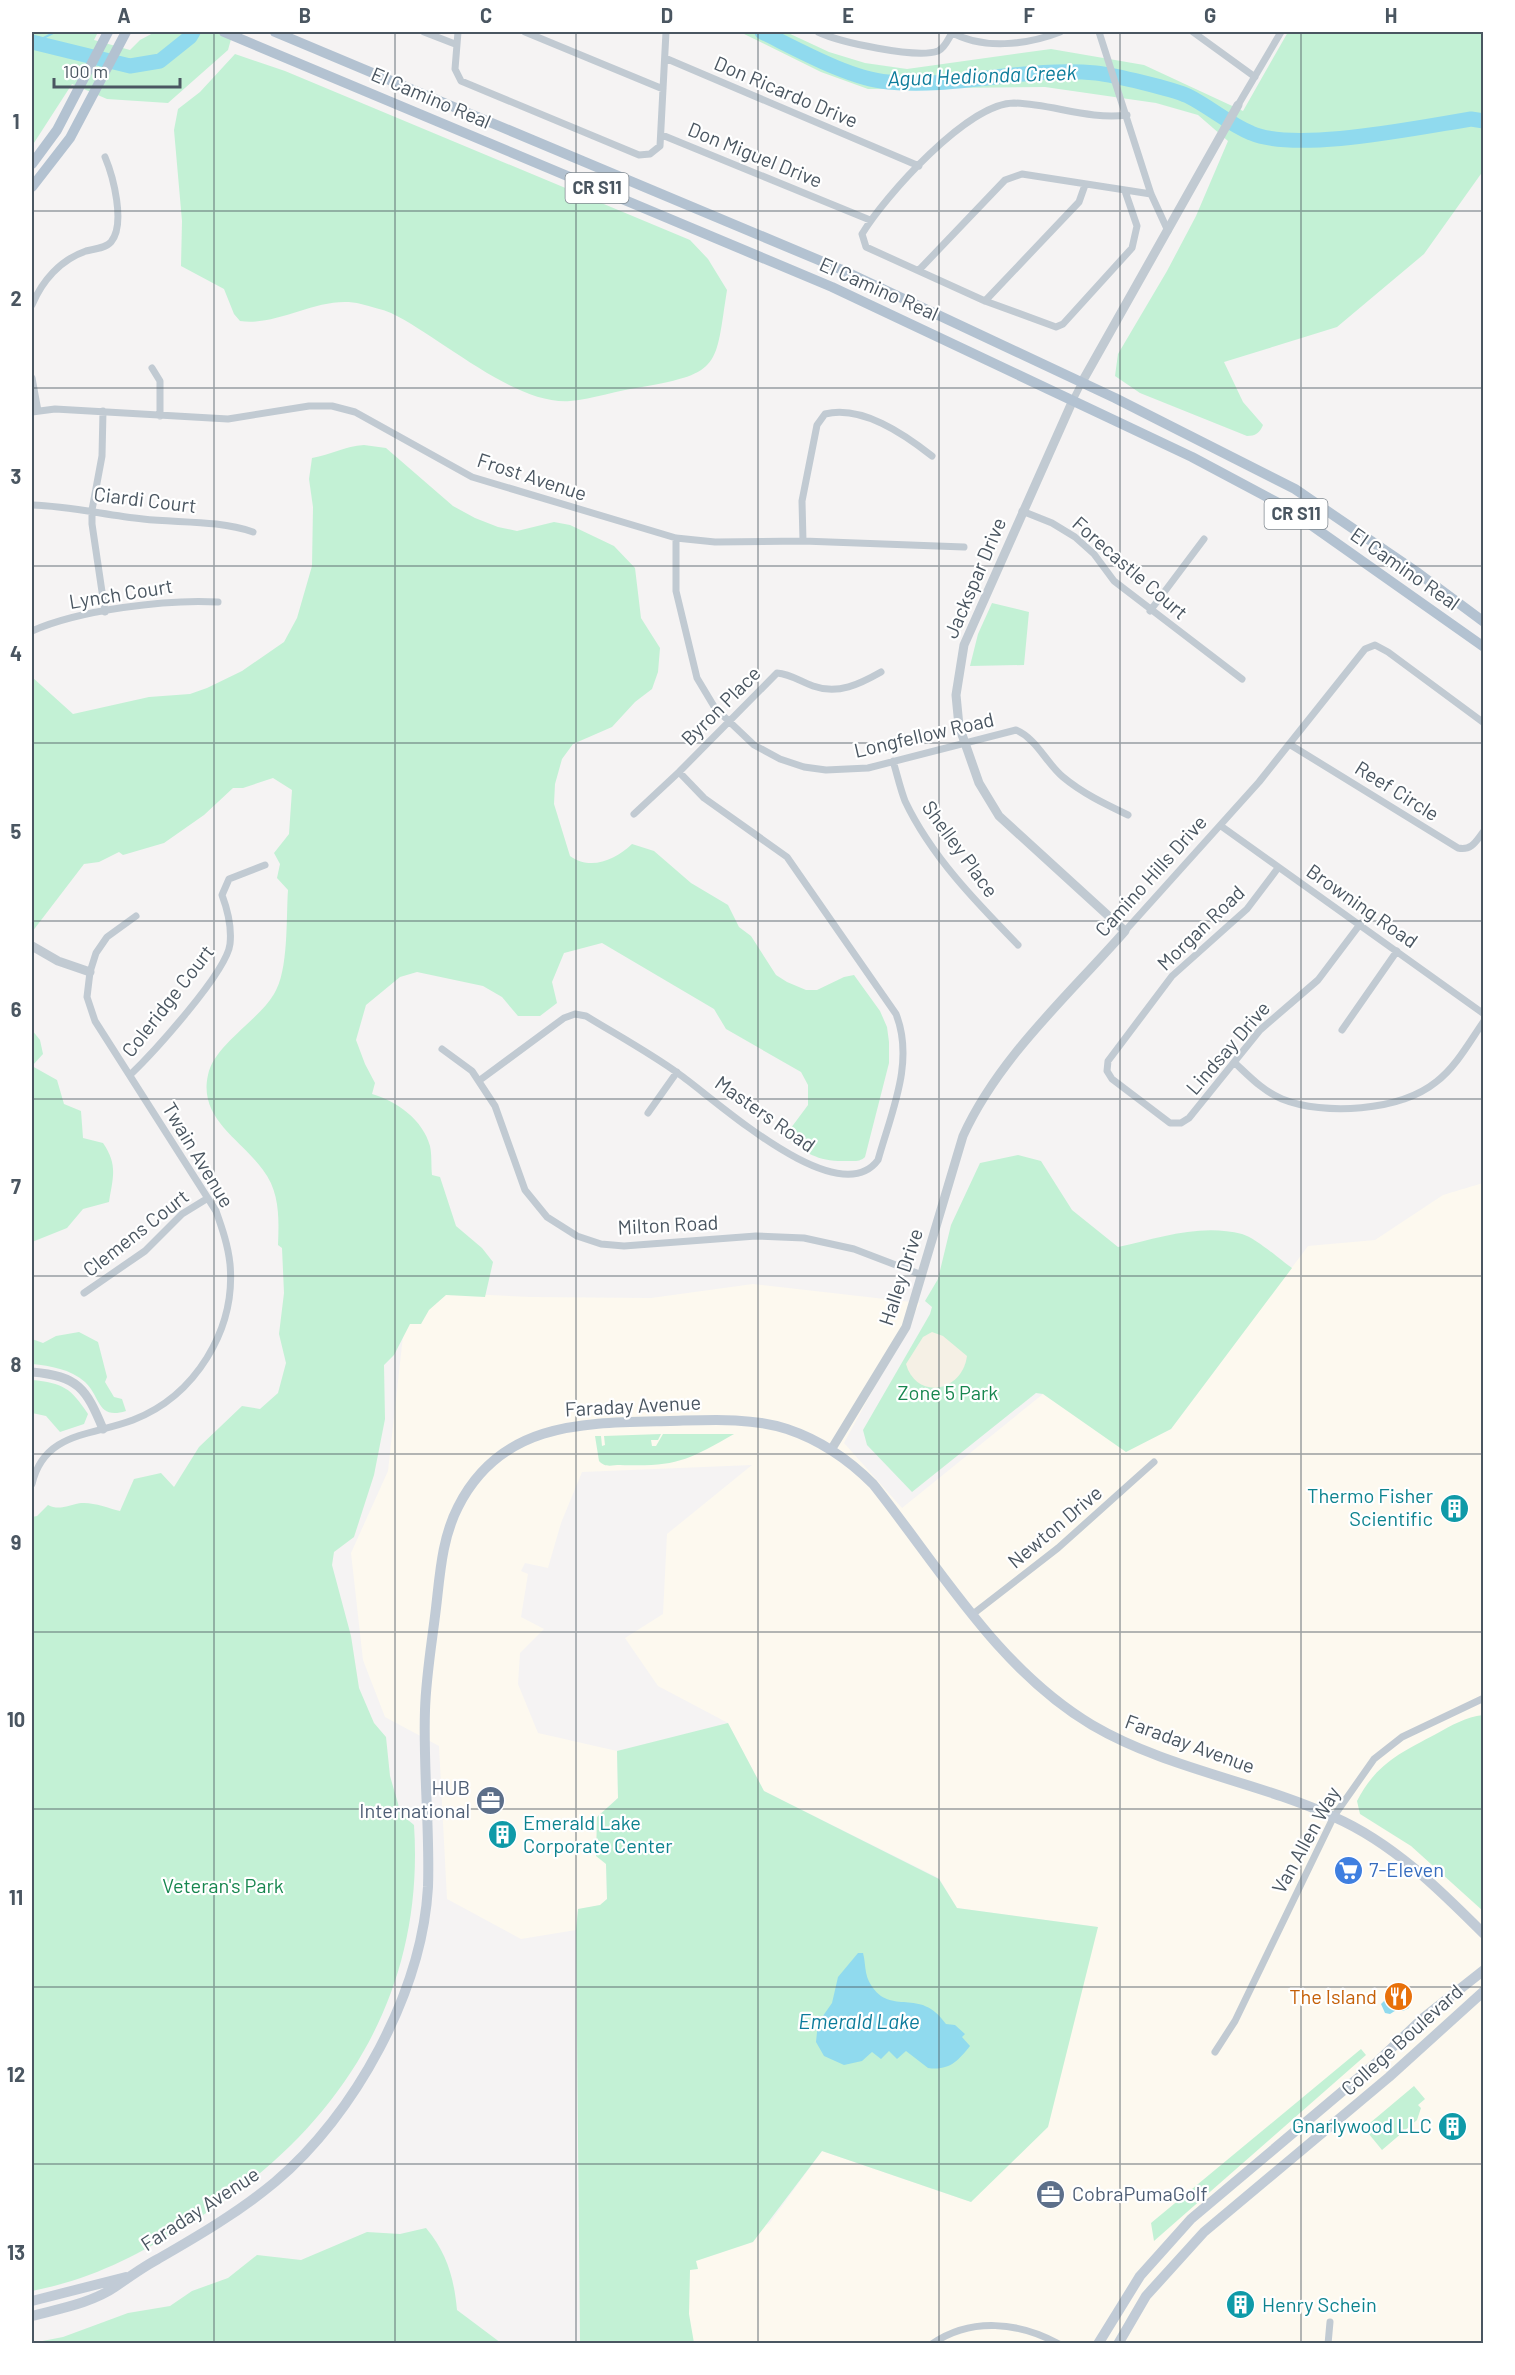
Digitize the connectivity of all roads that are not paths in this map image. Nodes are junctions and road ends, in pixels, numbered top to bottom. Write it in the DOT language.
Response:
graph roads {
  1 [pos="108,32"];
  2 [pos="126,32"];
  3 [pos="224,32"];
  4 [pos="275,32"];
  5 [pos="424,32"];
  6 [pos="458,32"];
  7 [pos="525,32"];
  8 [pos="666,32"];
  9 [pos="818,32"];
  10 [pos="952,32"];
  11 [pos="1060,32"];
  12 [pos="1099,32"];
  13 [pos="1193,32"];
  14 [pos="1281,32"];
  15 [pos="455,44"];
  16 [pos="665,58"];
  17 [pos="1255,77"];
  18 [pos="663,89"];
  19 [pos="1238,105"];
  20 [pos="1127,115"];
  21 [pos="662,135"];
  22 [pos="105,157"];
  23 [pos="32,164"];
  24 [pos="919,166"];
  25 [pos="1085,185"];
  26 [pos="32,187"];
  27 [pos="1125,191"];
  28 [pos="1151,194"];
  29 [pos="870,220"];
  30 [pos="1168,231"];
  31 [pos="919,270"];
  32 [pos="986,301"];
  33 [pos="32,305"];
  34 [pos="152,368"];
  35 [pos="32,378"];
  36 [pos="1082,382"];
  37 [pos="1073,400"];
  38 [pos="103,411"];
  39 [pos="34,412"];
  40 [pos="160,416"];
  41 [pos="932,456"];
  42 [pos="32,505"];
  43 [pos="92,510"];
  44 [pos="1022,511"];
  45 [pos="253,532"];
  46 [pos="676,538"];
  47 [pos="1204,539"];
  48 [pos="803,541"];
  49 [pos="964,547"];
  50 [pos="218,602"];
  51 [pos="105,612"];
  52 [pos="1150,612"];
  53 [pos="1484,622"];
  54 [pos="32,631"];
  55 [pos="1484,647"];
  56 [pos="881,672"];
  57 [pos="1242,679"];
  58 [pos="728,723"];
  59 [pos="1484,723"];
  60 [pos="963,742"];
  61 [pos="1289,744"];
  62 [pos="893,761"];
  63 [pos="679,772"];
  64 [pos="634,814"];
  65 [pos="1128,815"];
  66 [pos="1221,826"];
  67 [pos="1484,831"];
  68 [pos="265,865"];
  69 [pos="1278,868"];
  70 [pos="136,916"];
  71 [pos="1360,924"];
  72 [pos="1125,932"];
  73 [pos="1018,945"];
  74 [pos="32,946"];
  75 [pos="1397,951"];
  76 [pos="90,972"];
  77 [pos="1484,1014"];
  78 [pos="1484,1021"];
  79 [pos="1341,1030"];
  80 [pos="442,1049"];
  81 [pos="1235,1063"];
  82 [pos="1107,1071"];
  83 [pos="677,1072"];
  84 [pos="130,1075"];
  85 [pos="480,1080"];
  86 [pos="648,1113"];
  87 [pos="963,1136"];
  88 [pos="208,1198"];
  89 [pos="922,1275"];
  90 [pos="84,1293"];
  91 [pos="32,1372"];
  92 [pos="103,1429"];
  93 [pos="831,1450"];
  94 [pos="1154,1462"];
  95 [pos="32,1485"];
  96 [pos="973,1614"];
  97 [pos="1484,1698"];
  98 [pos="1334,1816"];
  99 [pos="1484,1934"];
  100 [pos="1484,1970"];
  101 [pos="1484,1991"];
  102 [pos="1215,2052"];
  103 [pos="126,2277"];
  104 [pos="32,2301"];
  105 [pos="32,2316"];
  106 [pos="1330,2322"];
  107 [pos="932,2343"];
  108 [pos="1059,2343"];
  109 [pos="1098,2343"];
  110 [pos="1118,2343"];
  111 [pos="1328,2343"];
  1 -- 23 [label="main road"];
  2 -- 26 [label="main road"];
  3 -- 37 [label="main road, El Camino Real / CR S11"];
  4 -- 36 [label="main road, El Camino Real / CR S11"];
  5 -- 15 [label="street"];
  6 -- 15 [label="street, Don Miguel Drive"];
  7 -- 18 [label="street"];
  8 -- 16 [label="street"];
  9 -- 10 [label="street"];
  10 -- 11 [label="street"];
  12 -- 20 [label="street"];
  13 -- 17 [label="street"];
  14 -- 17 [label="street"];
  15 -- 21 [label="street, Don Miguel Drive"];
  16 -- 18 [label="street"];
  16 -- 24 [label="street, Don Ricardo Drive"];
  17 -- 19 [label="street"];
  18 -- 21 [label="street"];
  19 -- 30 [label="street"];
  20 -- 24 [label="street"];
  20 -- 28 [label="street"];
  21 -- 29 [label="street, Don Miguel Drive"];
  22 -- 33 [label="street"];
  24 -- 29 [label="street"];
  25 -- 27 [label="street"];
  25 -- 31 [label="street"];
  25 -- 32 [label="street"];
  27 -- 28 [label="street"];
  27 -- 32 [label="street"];
  28 -- 30 [label="street"];
  29 -- 31 [label="street"];
  30 -- 36 [label="street"];
  31 -- 32 [label="street"];
  34 -- 40 [label="street"];
  35 -- 39 [label="street"];
  36 -- 37 [label="street"];
  36 -- 53 [label="main road, El Camino Real / CR S11"];
  37 -- 44 [label="street, Jackspar Drive"];
  37 -- 55 [label="main road, El Camino Real / CR S11"];
  38 -- 39 [label="street, Frost Avenue"];
  38 -- 40 [label="street, Frost Avenue"];
  38 -- 43 [label="street"];
  40 -- 46 [label="street, Frost Avenue"];
  41 -- 48 [label="street"];
  42 -- 43 [label="street, Ciardi Court"];
  43 -- 45 [label="street, Ciardi Court"];
  43 -- 51 [label="street"];
  44 -- 52 [label="street, Forecastle Court"];
  44 -- 60 [label="street, Jackspar Drive"];
  46 -- 48 [label="street, Frost Avenue"];
  46 -- 58 [label="street, Longfellow Road"];
  47 -- 52 [label="street"];
  48 -- 49 [label="street, Frost Avenue"];
  50 -- 51 [label="street, Lynch Court"];
  51 -- 54 [label="street, Lynch Court"];
  52 -- 57 [label="street, Forecastle Court"];
  56 -- 58 [label="street, Byron Place"];
  58 -- 62 [label="street, Longfellow Road"];
  58 -- 63 [label="street, Byron Place"];
  59 -- 61 [label="street, Camino Hills Drive"];
  60 -- 62 [label="street, Longfellow Road"];
  60 -- 65 [label="street, Longfellow Road"];
  60 -- 72 [label="street, Jackspar Drive"];
  61 -- 66 [label="street, Camino Hills Drive"];
  61 -- 67 [label="street, Reef Circle"];
  62 -- 73 [label="street, Shelley Place"];
  63 -- 64 [label="street, Byron Place"];
  63 -- 83 [label="street, Masters Road"];
  66 -- 69 [label="street, Browning Road"];
  66 -- 72 [label="street, Camino Hills Drive"];
  68 -- 84 [label="street, Coleridge Court"];
  69 -- 71 [label="street, Browning Road"];
  69 -- 82 [label="street, Morgan Road"];
  70 -- 76 [label="street, Twain Avenue"];
  71 -- 75 [label="street, Browning Road"];
  71 -- 81 [label="street, Lindsay Drive"];
  72 -- 87 [label="street, Camino Hills Drive"];
  74 -- 76 [label="street"];
  75 -- 77 [label="street, Browning Road"];
  75 -- 79 [label="street"];
  76 -- 84 [label="street, Twain Avenue"];
  78 -- 81 [label="street"];
  80 -- 85 [label="street, Milton Road"];
  81 -- 82 [label="street, Lindsay Drive"];
  83 -- 85 [label="street, Masters Road"];
  83 -- 86 [label="street"];
  84 -- 88 [label="street, Twain Avenue"];
  85 -- 89 [label="street, Milton Road"];
  87 -- 89 [label="street, Halley Drive"];
  88 -- 90 [label="street, Clemens Court"];
  88 -- 92 [label="street, Twain Avenue"];
  89 -- 93 [label="street, Halley Drive"];
  91 -- 92 [label="street"];
  92 -- 95 [label="street, Twain Avenue"];
  93 -- 96 [label="main road, Faraday Avenue"];
  93 -- 103 [label="main road, Faraday Avenue"];
  94 -- 96 [label="street, Newton Drive"];
  96 -- 98 [label="main road, Faraday Avenue"];
  97 -- 98 [label="street, Van Allen Way"];
  98 -- 99 [label="main road, Faraday Avenue"];
  98 -- 102 [label="street, Van Allen Way"];
  100 -- 109 [label="main road, College Boulevard"];
  101 -- 110 [label="main road, College Boulevard"];
  103 -- 104 [label="main road, Faraday Avenue"];
  103 -- 105 [label="main road, Faraday Avenue"];
  106 -- 111 [label="street"];
  107 -- 108 [label="street"];
}
